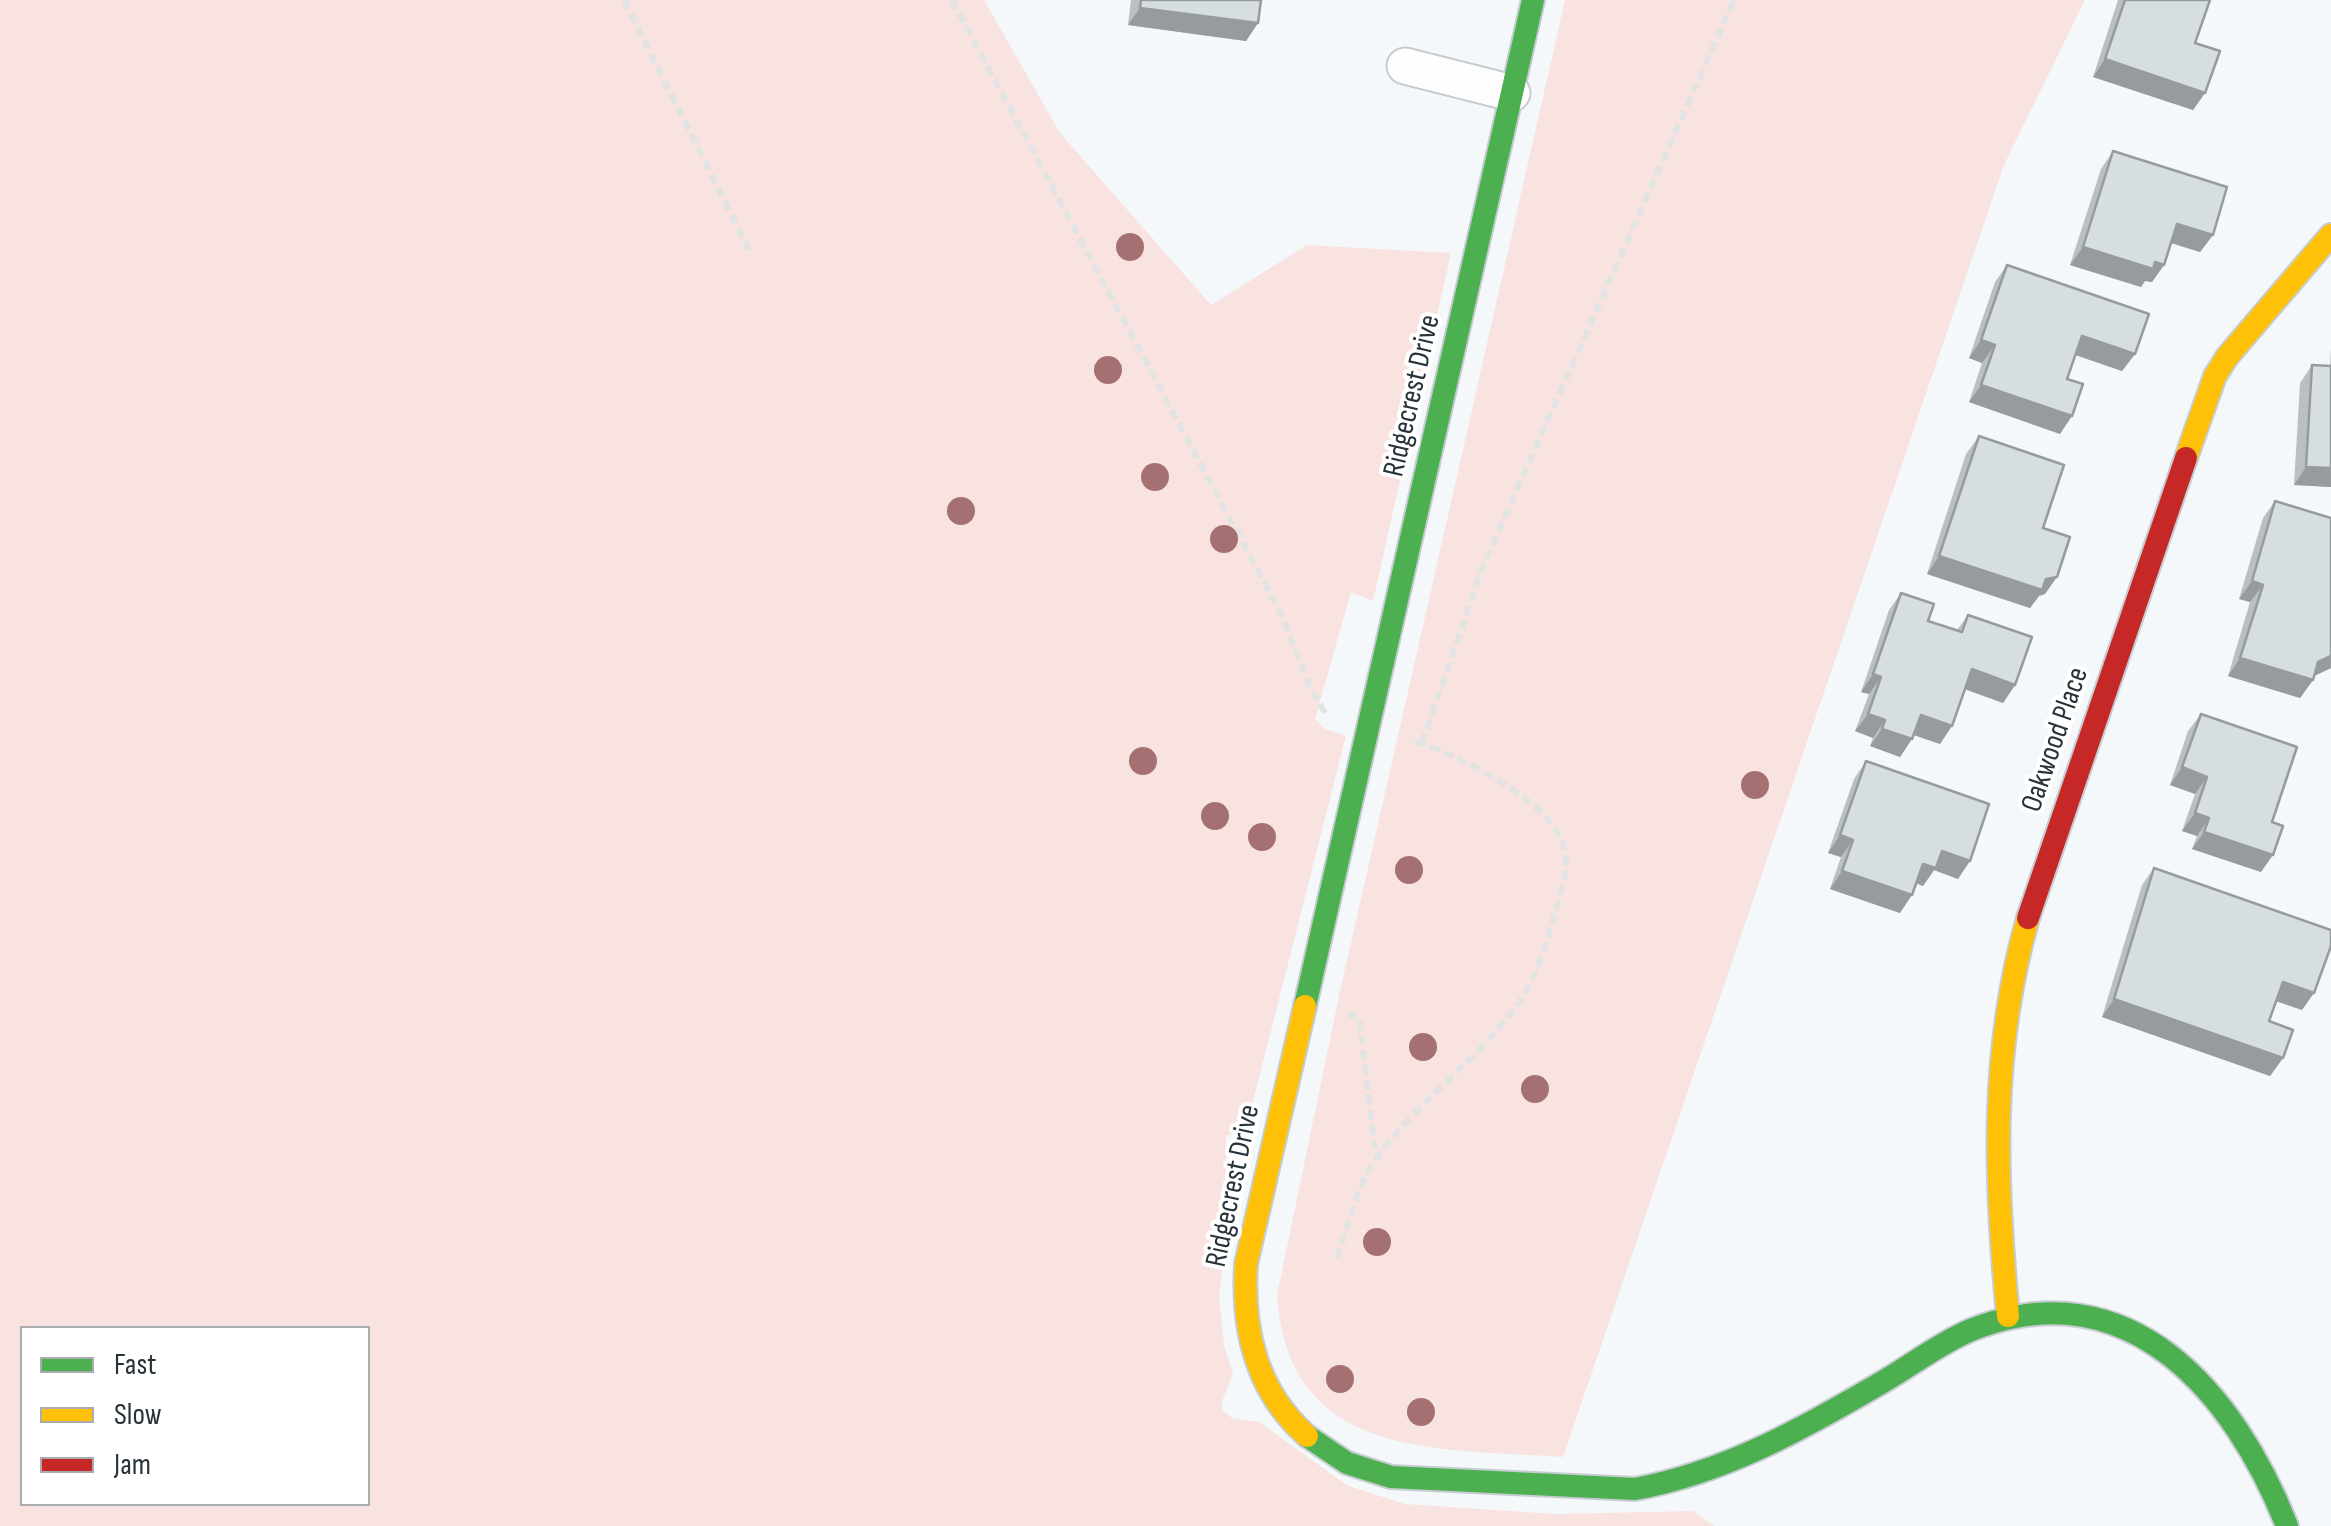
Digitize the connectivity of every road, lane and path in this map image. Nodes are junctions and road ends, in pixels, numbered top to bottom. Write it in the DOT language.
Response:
graph roads {
  1 [pos="624,0"];
  2 [pos="952,0"];
  3 [pos="1533,0"];
  4 [pos="1734,0"];
  5 [pos="1406,66"];
  6 [pos="1512,93"];
  7 [pos="2331,235"];
  8 [pos="752,256"];
  9 [pos="1368,729"];
  10 [pos="1422,743"];
  11 [pos="1336,1010"];
  12 [pos="1376,1158"];
  13 [pos="1337,1258"];
  14 [pos="2008,1316"];
  15 [pos="2287,1526"];
  1 -- 8 [label="path"];
  2 -- 9 [label="path"];
  3 -- 6 [label="street, Ridgecrest Drive"];
  4 -- 10 [label="path"];
  5 -- 6 [label="street"];
  6 -- 9 [label="street, Ridgecrest Drive"];
  7 -- 14 [label="street, Oakwood Place"];
  9 -- 10 [label="path"];
  9 -- 14 [label="street, Ridgecrest Drive"];
  10 -- 12 [label="path"];
  11 -- 12 [label="path"];
  12 -- 13 [label="path"];
  14 -- 15 [label="street, Ridgecrest Drive"];
}
